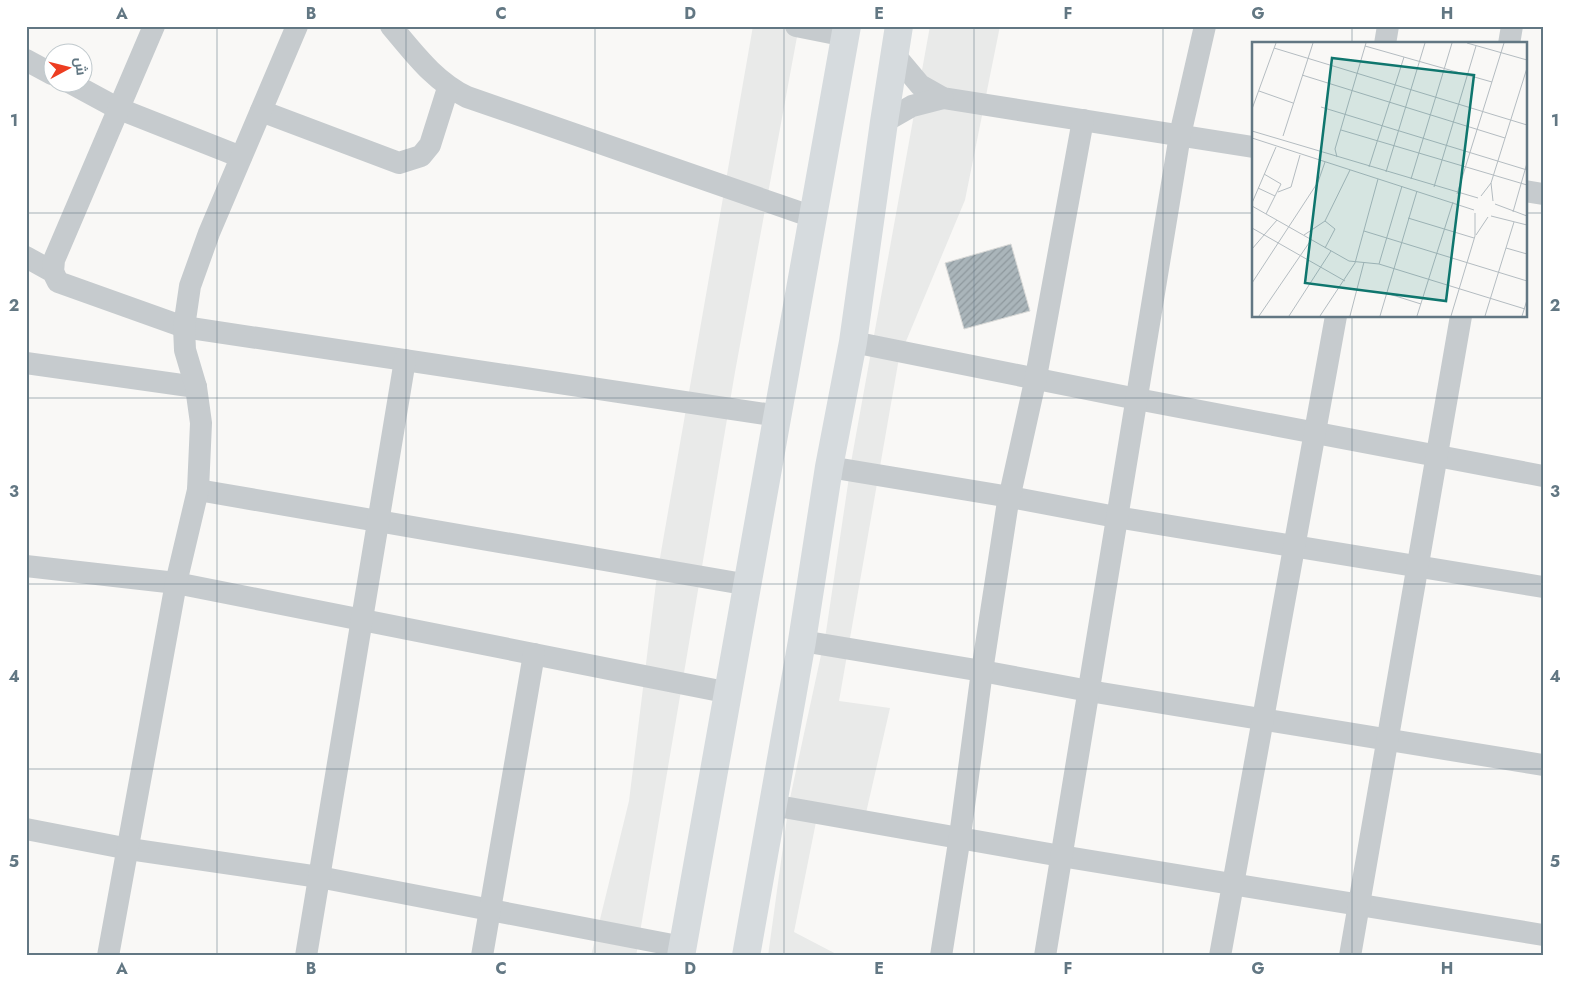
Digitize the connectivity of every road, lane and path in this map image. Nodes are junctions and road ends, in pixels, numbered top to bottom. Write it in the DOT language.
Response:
graph roads {
  1 [pos="154,26"];
  2 [pos="297,26"];
  3 [pos="391,26"];
  4 [pos="796,26"];
  5 [pos="899,26"];
  6 [pos="1205,26"];
  7 [pos="1388,26"];
  8 [pos="1512,26"];
  9 [pos="846,31"];
  10 [pos="1385,42"];
  11 [pos="1509,42"];
  12 [pos="894,54"];
  13 [pos="26,60"];
  14 [pos="42,69"];
  15 [pos="448,88"];
  16 [pos="87,92"];
  17 [pos="943,98"];
  18 [pos="117,108"];
  19 [pos="261,110"];
  20 [pos="1083,120"];
  21 [pos="884,122"];
  22 [pos="1180,135"];
  23 [pos="1252,147"];
  24 [pos="241,158"];
  25 [pos="1526,191"];
  26 [pos="1543,194"];
  27 [pos="813,217"];
  28 [pos="26,257"];
  29 [pos="53,272"];
  30 [pos="1336,318"];
  31 [pos="1462,318"];
  32 [pos="184,327"];
  33 [pos="853,342"];
  34 [pos="405,360"];
  35 [pos="26,363"];
  36 [pos="1036,377"];
  37 [pos="196,387"];
  38 [pos="1137,399"];
  39 [pos="779,416"];
  40 [pos="1315,432"];
  41 [pos="1437,456"];
  42 [pos="829,467"];
  43 [pos="1543,476"];
  44 [pos="198,490"];
  45 [pos="1010,497"];
  46 [pos="1116,517"];
  47 [pos="379,520"];
  48 [pos="1293,545"];
  49 [pos="26,566"];
  50 [pos="1417,566"];
  51 [pos="176,583"];
  52 [pos="748,585"];
  53 [pos="1543,587"];
  54 [pos="362,620"];
  55 [pos="802,641"];
  56 [pos="534,654"];
  57 [pos="982,671"];
  58 [pos="1089,691"];
  59 [pos="730,693"];
  60 [pos="1264,718"];
  61 [pos="1388,740"];
  62 [pos="1543,766"];
  63 [pos="772,804"];
  64 [pos="26,829"];
  65 [pos="960,836"];
  66 [pos="129,849"];
  67 [pos="1061,856"];
  68 [pos="319,877"];
  69 [pos="1233,882"];
  70 [pos="1359,904"];
  71 [pos="490,910"];
  72 [pos="1543,935"];
  73 [pos="682,951"];
  74 [pos="108,956"];
  75 [pos="306,956"];
  76 [pos="482,956"];
  77 [pos="746,956"];
  78 [pos="941,956"];
  79 [pos="1044,956"];
  80 [pos="1220,956"];
  81 [pos="1350,956"];
  1 -- 18 [label="street"];
  2 -- 19 [label="street"];
  3 -- 15 [label="street"];
  4 -- 9 [label="street"];
  5 -- 12 [label="main road"];
  6 -- 22 [label="street"];
  7 -- 10 [label="street"];
  8 -- 11 [label="street"];
  9 -- 27 [label="main road"];
  12 -- 17 [label="street"];
  12 -- 21 [label="main road"];
  13 -- 14 [label="street"];
  15 -- 19 [label="street"];
  15 -- 27 [label="street"];
  16 -- 18 [label="street"];
  17 -- 20 [label="street"];
  17 -- 21 [label="street"];
  18 -- 24 [label="street"];
  18 -- 29 [label="street"];
  19 -- 24 [label="street"];
  20 -- 22 [label="street"];
  20 -- 36 [label="street"];
  21 -- 33 [label="main road"];
  22 -- 23 [label="street"];
  22 -- 38 [label="street"];
  24 -- 32 [label="street"];
  25 -- 26 [label="street"];
  27 -- 39 [label="main road"];
  28 -- 29 [label="street"];
  29 -- 32 [label="street"];
  30 -- 40 [label="street"];
  31 -- 41 [label="street"];
  32 -- 34 [label="street"];
  32 -- 37 [label="street"];
  33 -- 36 [label="street"];
  33 -- 42 [label="main road"];
  34 -- 39 [label="street"];
  34 -- 47 [label="street"];
  35 -- 37 [label="street"];
  36 -- 38 [label="street"];
  36 -- 45 [label="street"];
  37 -- 44 [label="street"];
  38 -- 40 [label="street"];
  38 -- 46 [label="street"];
  39 -- 52 [label="main road"];
  40 -- 41 [label="street"];
  40 -- 48 [label="street"];
  41 -- 43 [label="street"];
  41 -- 50 [label="street"];
  42 -- 45 [label="street"];
  42 -- 55 [label="main road"];
  44 -- 47 [label="street"];
  44 -- 51 [label="street"];
  45 -- 46 [label="street"];
  45 -- 57 [label="street"];
  46 -- 48 [label="street"];
  46 -- 58 [label="street"];
  47 -- 52 [label="street"];
  47 -- 54 [label="street"];
  48 -- 50 [label="street"];
  48 -- 60 [label="street"];
  49 -- 51 [label="street"];
  50 -- 53 [label="street"];
  50 -- 61 [label="street"];
  51 -- 54 [label="street"];
  51 -- 66 [label="street"];
  52 -- 59 [label="main road"];
  54 -- 56 [label="street"];
  54 -- 68 [label="street"];
  55 -- 57 [label="street"];
  55 -- 63 [label="main road"];
  56 -- 59 [label="street"];
  56 -- 71 [label="street"];
  57 -- 58 [label="street"];
  57 -- 65 [label="street"];
  58 -- 60 [label="street"];
  58 -- 67 [label="street"];
  59 -- 73 [label="main road"];
  60 -- 61 [label="street"];
  60 -- 69 [label="street"];
  61 -- 62 [label="street"];
  61 -- 70 [label="street"];
  63 -- 65 [label="street"];
  63 -- 77 [label="main road"];
  64 -- 66 [label="street"];
  65 -- 67 [label="street"];
  65 -- 78 [label="street"];
  66 -- 68 [label="street"];
  66 -- 74 [label="street"];
  67 -- 69 [label="street"];
  67 -- 79 [label="street"];
  68 -- 71 [label="street"];
  68 -- 75 [label="street"];
  69 -- 70 [label="street"];
  69 -- 80 [label="street"];
  70 -- 72 [label="street"];
  70 -- 81 [label="street"];
  71 -- 73 [label="street"];
  71 -- 76 [label="street"];
}
